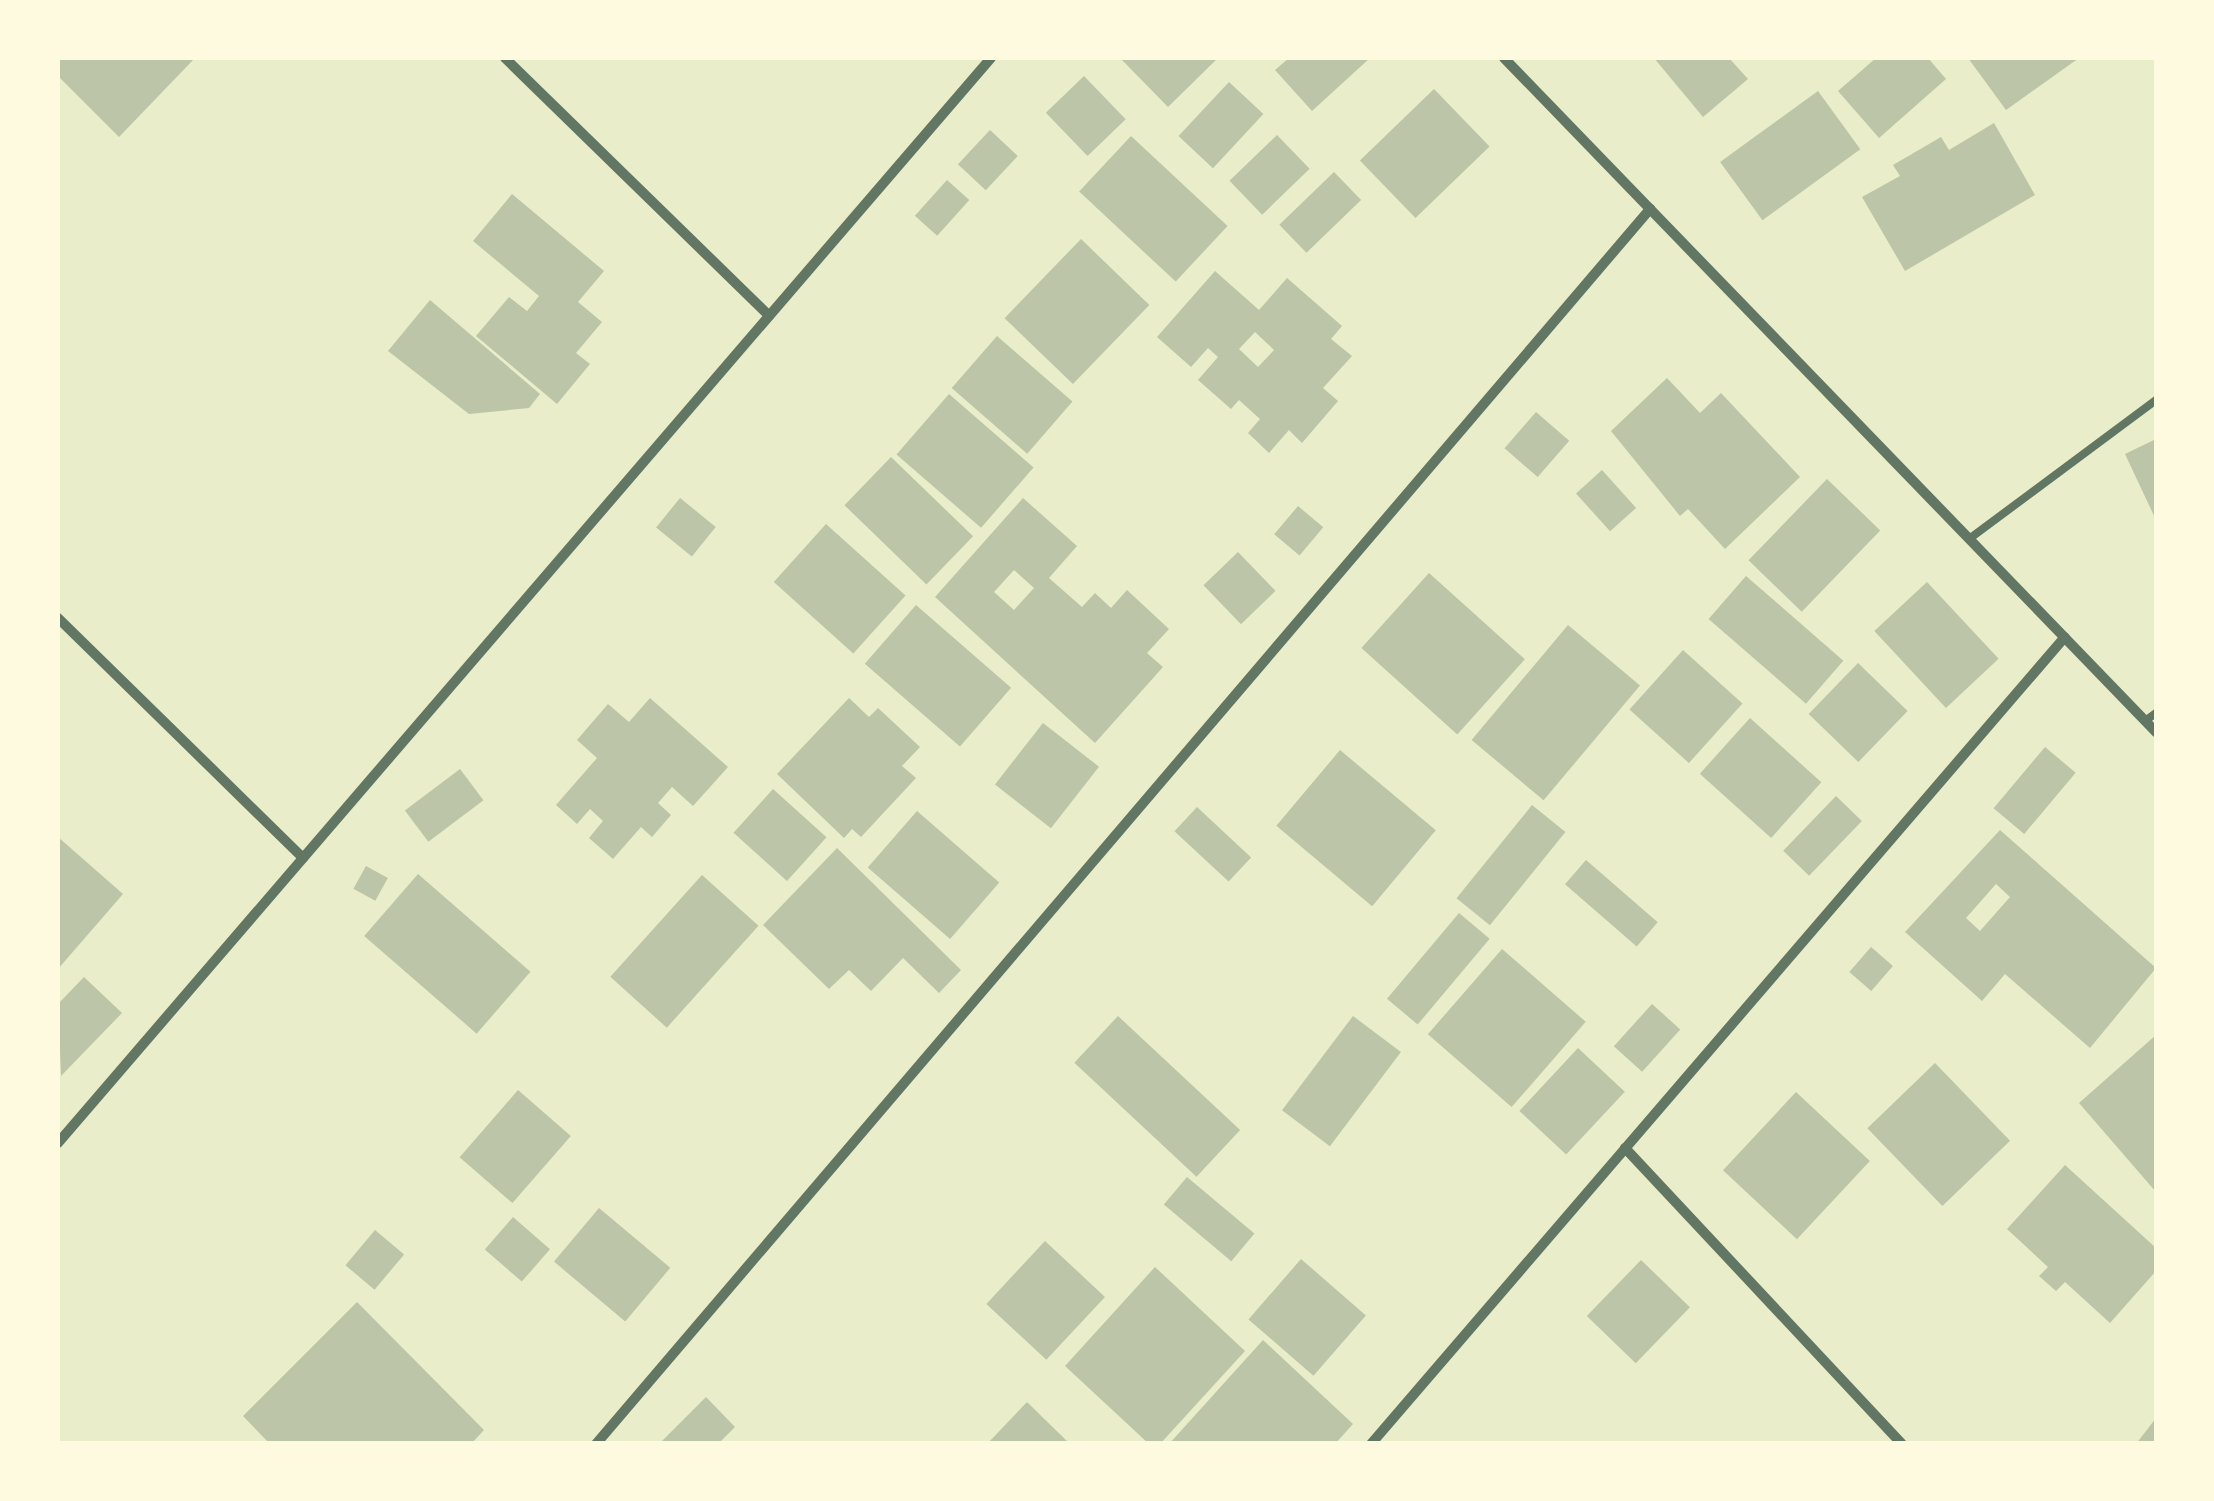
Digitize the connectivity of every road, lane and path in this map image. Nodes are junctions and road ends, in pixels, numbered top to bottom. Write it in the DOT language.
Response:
graph roads {
  1 [pos="504,58"];
  2 [pos="991,58"];
  3 [pos="1504,58"];
  4 [pos="1650,209"];
  5 [pos="769,316"];
  6 [pos="2156,400"];
  7 [pos="1969,538"];
  8 [pos="58,618"];
  9 [pos="2064,637"];
  10 [pos="2156,713"];
  11 [pos="2146,721"];
  12 [pos="2156,732"];
  13 [pos="303,858"];
  14 [pos="58,1143"];
  15 [pos="1625,1148"];
  16 [pos="596,1444"];
  17 [pos="1370,1444"];
  18 [pos="1902,1444"];
  1 -- 5 [label="street"];
  2 -- 5 [label="street"];
  3 -- 4 [label="street"];
  4 -- 7 [label="street"];
  4 -- 16 [label="street"];
  5 -- 13 [label="street"];
  6 -- 7 [label="lane"];
  7 -- 9 [label="street"];
  8 -- 13 [label="street"];
  9 -- 11 [label="street"];
  9 -- 15 [label="street"];
  10 -- 11 [label="lane"];
  11 -- 12 [label="street"];
  13 -- 14 [label="street"];
  15 -- 17 [label="street"];
  15 -- 18 [label="street"];
}
